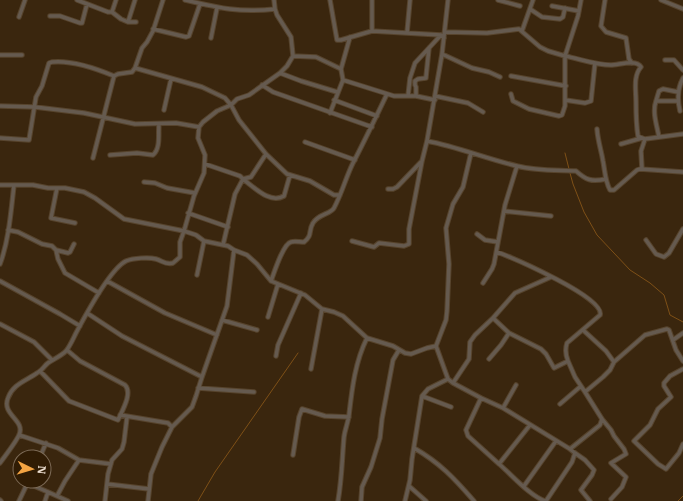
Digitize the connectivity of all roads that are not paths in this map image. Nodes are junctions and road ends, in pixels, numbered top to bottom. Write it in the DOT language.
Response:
graph roads {
  1 [pos="25,0"];
  2 [pos="77,0"];
  3 [pos="116,0"];
  4 [pos="135,0"];
  5 [pos="163,0"];
  6 [pos="185,0"];
  7 [pos="274,0"];
  8 [pos="330,0"];
  9 [pos="372,0"];
  10 [pos="410,0"];
  11 [pos="448,0"];
  12 [pos="498,0"];
  13 [pos="533,0"];
  14 [pos="581,0"];
  15 [pos="605,0"];
  16 [pos="661,0"];
  17 [pos="87,4"];
  18 [pos="200,4"];
  19 [pos="520,6"];
  20 [pos="552,6"];
  21 [pos="217,8"];
  22 [pos="564,8"];
  23 [pos="275,9"];
  24 [pos="530,9"];
  25 [pos="683,9"];
  26 [pos="579,11"];
  27 [pos="112,12"];
  28 [pos="50,16"];
  29 [pos="19,17"];
  30 [pos="128,22"];
  31 [pos="136,22"];
  32 [pos="153,29"];
  33 [pos="372,31"];
  34 [pos="522,31"];
  35 [pos="445,32"];
  36 [pos="407,33"];
  37 [pos="350,37"];
  38 [pos="442,37"];
  39 [pos="212,38"];
  40 [pos="430,47"];
  41 [pos="442,54"];
  42 [pos="0,55"];
  43 [pos="22,55"];
  44 [pos="293,56"];
  45 [pos="566,56"];
  46 [pos="665,60"];
  47 [pos="595,63"];
  48 [pos="632,63"];
  49 [pos="135,68"];
  50 [pos="341,70"];
  51 [pos="683,70"];
  52 [pos="280,73"];
  53 [pos="114,76"];
  54 [pos="511,76"];
  55 [pos="500,77"];
  56 [pos="683,78"];
  57 [pos="171,79"];
  58 [pos="343,80"];
  59 [pos="262,85"];
  60 [pos="566,86"];
  61 [pos="337,92"];
  62 [pos="678,92"];
  63 [pos="387,94"];
  64 [pos="511,94"];
  65 [pos="408,96"];
  66 [pos="416,96"];
  67 [pos="435,98"];
  68 [pos="334,100"];
  69 [pos="565,100"];
  70 [pos="656,101"];
  71 [pos="678,101"];
  72 [pos="231,105"];
  73 [pos="0,106"];
  74 [pos="35,107"];
  75 [pos="164,110"];
  76 [pos="680,111"];
  77 [pos="483,112"];
  78 [pos="330,113"];
  79 [pos="377,116"];
  80 [pos="103,117"];
  81 [pos="159,124"];
  82 [pos="199,127"];
  83 [pos="372,127"];
  84 [pos="597,129"];
  85 [pos="683,134"];
  86 [pos="659,137"];
  87 [pos="0,138"];
  88 [pos="643,139"];
  89 [pos="427,141"];
  90 [pos="305,142"];
  91 [pos="621,144"];
  92 [pos="471,153"];
  93 [pos="266,154"];
  94 [pos="110,155"];
  95 [pos="93,158"];
  96 [pos="355,160"];
  97 [pos="422,161"];
  98 [pos="205,164"];
  99 [pos="517,166"];
  100 [pos="642,169"];
  101 [pos="683,172"];
  102 [pos="290,175"];
  103 [pos="606,179"];
  104 [pos="243,180"];
  105 [pos="144,182"];
  106 [pos="0,185"];
  107 [pos="14,185"];
  108 [pos="57,188"];
  109 [pos="388,189"];
  110 [pos="195,193"];
  111 [pos="340,195"];
  112 [pos="504,211"];
  113 [pos="188,213"];
  114 [pos="551,216"];
  115 [pos="75,223"];
  116 [pos="228,227"];
  117 [pos="683,229"];
  118 [pos="8,230"];
  119 [pos="184,231"];
  120 [pos="477,234"];
  121 [pos="646,240"];
  122 [pos="204,241"];
  123 [pos="352,241"];
  124 [pos="498,242"];
  125 [pos="74,244"];
  126 [pos="223,245"];
  127 [pos="56,250"];
  128 [pos="234,250"];
  129 [pos="497,252"];
  130 [pos="0,264"];
  131 [pos="197,275"];
  132 [pos="551,277"];
  133 [pos="0,281"];
  134 [pos="107,281"];
  135 [pos="271,281"];
  136 [pos="483,283"];
  137 [pos="278,284"];
  138 [pos="99,293"];
  139 [pos="301,293"];
  140 [pos="322,309"];
  141 [pos="87,313"];
  142 [pos="268,317"];
  143 [pos="493,318"];
  144 [pos="222,320"];
  145 [pos="0,324"];
  146 [pos="80,326"];
  147 [pos="257,330"];
  148 [pos="583,330"];
  149 [pos="508,333"];
  150 [pos="683,333"];
  151 [pos="217,335"];
  152 [pos="367,338"];
  153 [pos="673,340"];
  154 [pos="436,346"];
  155 [pos="67,350"];
  156 [pos="399,350"];
  157 [pos="276,356"];
  158 [pos="489,359"];
  159 [pos="52,360"];
  160 [pos="568,361"];
  161 [pos="683,361"];
  162 [pos="614,362"];
  163 [pos="683,368"];
  164 [pos="311,370"];
  165 [pos="40,371"];
  166 [pos="202,377"];
  167 [pos="448,379"];
  168 [pos="453,383"];
  169 [pos="516,385"];
  170 [pos="581,386"];
  171 [pos="198,388"];
  172 [pos="254,392"];
  173 [pos="585,392"];
  174 [pos="422,396"];
  175 [pos="481,398"];
  176 [pos="560,404"];
  177 [pos="451,407"];
  178 [pos="503,408"];
  179 [pos="120,415"];
  180 [pos="348,416"];
  181 [pos="128,417"];
  182 [pos="602,419"];
  183 [pos="530,425"];
  184 [pos="172,427"];
  185 [pos="19,435"];
  186 [pos="556,441"];
  187 [pos="46,443"];
  188 [pos="683,444"];
  189 [pos="414,448"];
  190 [pos="43,449"];
  191 [pos="570,449"];
  192 [pos="575,453"];
  193 [pos="293,455"];
  194 [pos="79,460"];
  195 [pos="0,463"];
  196 [pos="111,464"];
  197 [pos="500,464"];
  198 [pos="107,484"];
  199 [pos="409,486"];
  200 [pos="524,486"];
  201 [pos="25,489"];
  202 [pos="42,489"];
  203 [pos="149,489"];
  204 [pos="48,492"];
  205 [pos="57,496"];
  206 [pos="611,499"];
  207 [pos="19,501"];
  208 [pos="45,501"];
  209 [pos="68,501"];
  210 [pos="105,501"];
  211 [pos="148,501"];
  212 [pos="338,501"];
  213 [pos="361,501"];
  214 [pos="405,501"];
  215 [pos="426,501"];
  216 [pos="474,501"];
  217 [pos="545,501"];
  218 [pos="590,501"];
  1 -- 29 [label="street"];
  2 -- 17 [label="street"];
  3 -- 27 [label="street"];
  4 -- 30 [label="street"];
  5 -- 32 [label="street"];
  6 -- 18 [label="street"];
  7 -- 23 [label="street"];
  8 -- 37 [label="street"];
  9 -- 33 [label="street"];
  10 -- 36 [label="street"];
  11 -- 35 [label="street"];
  12 -- 19 [label="street"];
  13 -- 24 [label="street"];
  14 -- 26 [label="street"];
  15 -- 48 [label="street"];
  16 -- 25 [label="street"];
  17 -- 27 [label="street"];
  17 -- 28 [label="street"];
  18 -- 21 [label="street"];
  18 -- 32 [label="street"];
  20 -- 22 [label="street"];
  21 -- 23 [label="street"];
  21 -- 39 [label="street"];
  22 -- 24 [label="street"];
  22 -- 26 [label="street"];
  23 -- 44 [label="street"];
  24 -- 34 [label="street"];
  26 -- 45 [label="street"];
  27 -- 30 [label="street"];
  30 -- 31 [label="street"];
  32 -- 49 [label="street"];
  33 -- 36 [label="street"];
  33 -- 37 [label="street"];
  34 -- 35 [label="street"];
  34 -- 45 [label="street"];
  35 -- 38 [label="street"];
  36 -- 38 [label="street"];
  37 -- 50 [label="street"];
  38 -- 40 [label="street"];
  38 -- 41 [label="street"];
  40 -- 65 [label="street"];
  40 -- 66 [label="street"];
  41 -- 55 [label="street"];
  41 -- 67 [label="street"];
  42 -- 43 [label="street"];
  44 -- 50 [label="street"];
  44 -- 52 [label="street"];
  45 -- 47 [label="street"];
  45 -- 60 [label="street"];
  46 -- 51 [label="street"];
  47 -- 48 [label="street"];
  47 -- 69 [label="street"];
  48 -- 88 [label="street"];
  49 -- 53 [label="street"];
  49 -- 57 [label="street"];
  50 -- 58 [label="street"];
  52 -- 59 [label="street"];
  52 -- 61 [label="street"];
  53 -- 74 [label="street"];
  53 -- 80 [label="street"];
  54 -- 60 [label="street"];
  56 -- 62 [label="street"];
  57 -- 72 [label="street"];
  57 -- 75 [label="street"];
  58 -- 61 [label="street"];
  58 -- 63 [label="street"];
  59 -- 72 [label="street"];
  59 -- 78 [label="street"];
  60 -- 69 [label="street"];
  61 -- 68 [label="street"];
  62 -- 70 [label="street"];
  62 -- 71 [label="street"];
  63 -- 65 [label="street"];
  63 -- 79 [label="street"];
  64 -- 69 [label="street"];
  65 -- 66 [label="street"];
  66 -- 67 [label="street"];
  67 -- 77 [label="street"];
  67 -- 89 [label="street"];
  68 -- 78 [label="street"];
  68 -- 79 [label="street"];
  70 -- 71 [label="street"];
  70 -- 86 [label="street"];
  71 -- 76 [label="street"];
  72 -- 82 [label="street"];
  72 -- 93 [label="street"];
  73 -- 74 [label="street"];
  74 -- 80 [label="street"];
  74 -- 87 [label="street"];
  78 -- 83 [label="street"];
  79 -- 83 [label="street"];
  80 -- 81 [label="street"];
  80 -- 95 [label="street"];
  81 -- 82 [label="street"];
  81 -- 94 [label="street"];
  82 -- 98 [label="street"];
  83 -- 96 [label="street"];
  84 -- 103 [label="street"];
  85 -- 86 [label="street"];
  86 -- 88 [label="street"];
  88 -- 91 [label="street"];
  88 -- 100 [label="street"];
  89 -- 92 [label="street"];
  89 -- 97 [label="street"];
  90 -- 96 [label="street"];
  92 -- 99 [label="street"];
  92 -- 154 [label="street"];
  93 -- 102 [label="street"];
  93 -- 104 [label="street"];
  96 -- 111 [label="street"];
  97 -- 109 [label="street"];
  97 -- 123 [label="street"];
  98 -- 104 [label="street"];
  98 -- 110 [label="street"];
  99 -- 103 [label="street"];
  99 -- 112 [label="street"];
  100 -- 101 [label="street"];
  100 -- 103 [label="street"];
  102 -- 104 [label="street"];
  102 -- 111 [label="street"];
  104 -- 116 [label="street"];
  105 -- 110 [label="street"];
  106 -- 107 [label="street"];
  107 -- 108 [label="street"];
  107 -- 118 [label="street"];
  108 -- 115 [label="street"];
  108 -- 119 [label="street"];
  110 -- 113 [label="street"];
  111 -- 135 [label="street"];
  112 -- 114 [label="street"];
  112 -- 124 [label="street"];
  113 -- 116 [label="street"];
  113 -- 119 [label="street"];
  116 -- 126 [label="street"];
  117 -- 121 [label="street"];
  118 -- 127 [label="street"];
  118 -- 130 [label="street"];
  119 -- 122 [label="street"];
  119 -- 134 [label="street"];
  120 -- 124 [label="street"];
  122 -- 126 [label="street"];
  122 -- 131 [label="street"];
  124 -- 129 [label="street"];
  125 -- 127 [label="street"];
  126 -- 128 [label="street"];
  127 -- 138 [label="street"];
  128 -- 135 [label="street"];
  128 -- 144 [label="street"];
  129 -- 132 [label="street"];
  129 -- 136 [label="street"];
  132 -- 143 [label="street"];
  132 -- 148 [label="street"];
  133 -- 146 [label="street"];
  134 -- 138 [label="street"];
  134 -- 151 [label="street"];
  135 -- 137 [label="street"];
  137 -- 139 [label="street"];
  137 -- 142 [label="street"];
  138 -- 141 [label="street"];
  139 -- 140 [label="street"];
  139 -- 157 [label="street"];
  140 -- 152 [label="street"];
  140 -- 164 [label="street"];
  141 -- 146 [label="street"];
  141 -- 166 [label="street"];
  143 -- 149 [label="street"];
  143 -- 168 [label="street"];
  144 -- 147 [label="street"];
  144 -- 151 [label="street"];
  145 -- 159 [label="street"];
  146 -- 155 [label="street"];
  148 -- 160 [label="street"];
  148 -- 162 [label="street"];
  149 -- 158 [label="street"];
  149 -- 160 [label="street"];
  150 -- 153 [label="street"];
  151 -- 166 [label="street"];
  152 -- 156 [label="street"];
  152 -- 180 [label="street"];
  153 -- 161 [label="street"];
  153 -- 162 [label="street"];
  154 -- 156 [label="street"];
  154 -- 167 [label="street"];
  155 -- 159 [label="street"];
  155 -- 179 [label="street"];
  156 -- 213 [label="street"];
  159 -- 165 [label="street"];
  160 -- 170 [label="street"];
  162 -- 173 [label="street"];
  163 -- 188 [label="street"];
  165 -- 179 [label="street"];
  165 -- 185 [label="street"];
  166 -- 171 [label="street"];
  167 -- 168 [label="street"];
  167 -- 174 [label="street"];
  168 -- 175 [label="street"];
  169 -- 178 [label="street"];
  170 -- 173 [label="street"];
  170 -- 176 [label="street"];
  171 -- 172 [label="street"];
  171 -- 184 [label="street"];
  173 -- 182 [label="street"];
  174 -- 177 [label="street"];
  174 -- 189 [label="street"];
  175 -- 178 [label="street"];
  175 -- 197 [label="street"];
  178 -- 183 [label="street"];
  179 -- 181 [label="street"];
  180 -- 193 [label="street"];
  180 -- 212 [label="street"];
  181 -- 184 [label="street"];
  181 -- 196 [label="street"];
  182 -- 191 [label="street"];
  182 -- 206 [label="street"];
  183 -- 186 [label="street"];
  183 -- 197 [label="street"];
  184 -- 203 [label="street"];
  185 -- 187 [label="street"];
  185 -- 195 [label="street"];
  186 -- 191 [label="street"];
  186 -- 200 [label="street"];
  187 -- 190 [label="street"];
  187 -- 194 [label="street"];
  189 -- 199 [label="street"];
  189 -- 216 [label="street"];
  191 -- 192 [label="street"];
  192 -- 217 [label="street"];
  192 -- 218 [label="street"];
  194 -- 196 [label="street"];
  194 -- 205 [label="street"];
  196 -- 198 [label="street"];
  197 -- 200 [label="street"];
  198 -- 203 [label="street"];
  198 -- 210 [label="street"];
  199 -- 214 [label="street"];
  199 -- 215 [label="street"];
  200 -- 217 [label="street"];
  201 -- 207 [label="street"];
  202 -- 204 [label="street"];
  203 -- 211 [label="street"];
  204 -- 205 [label="street"];
  204 -- 208 [label="street"];
  205 -- 209 [label="street"];
}
